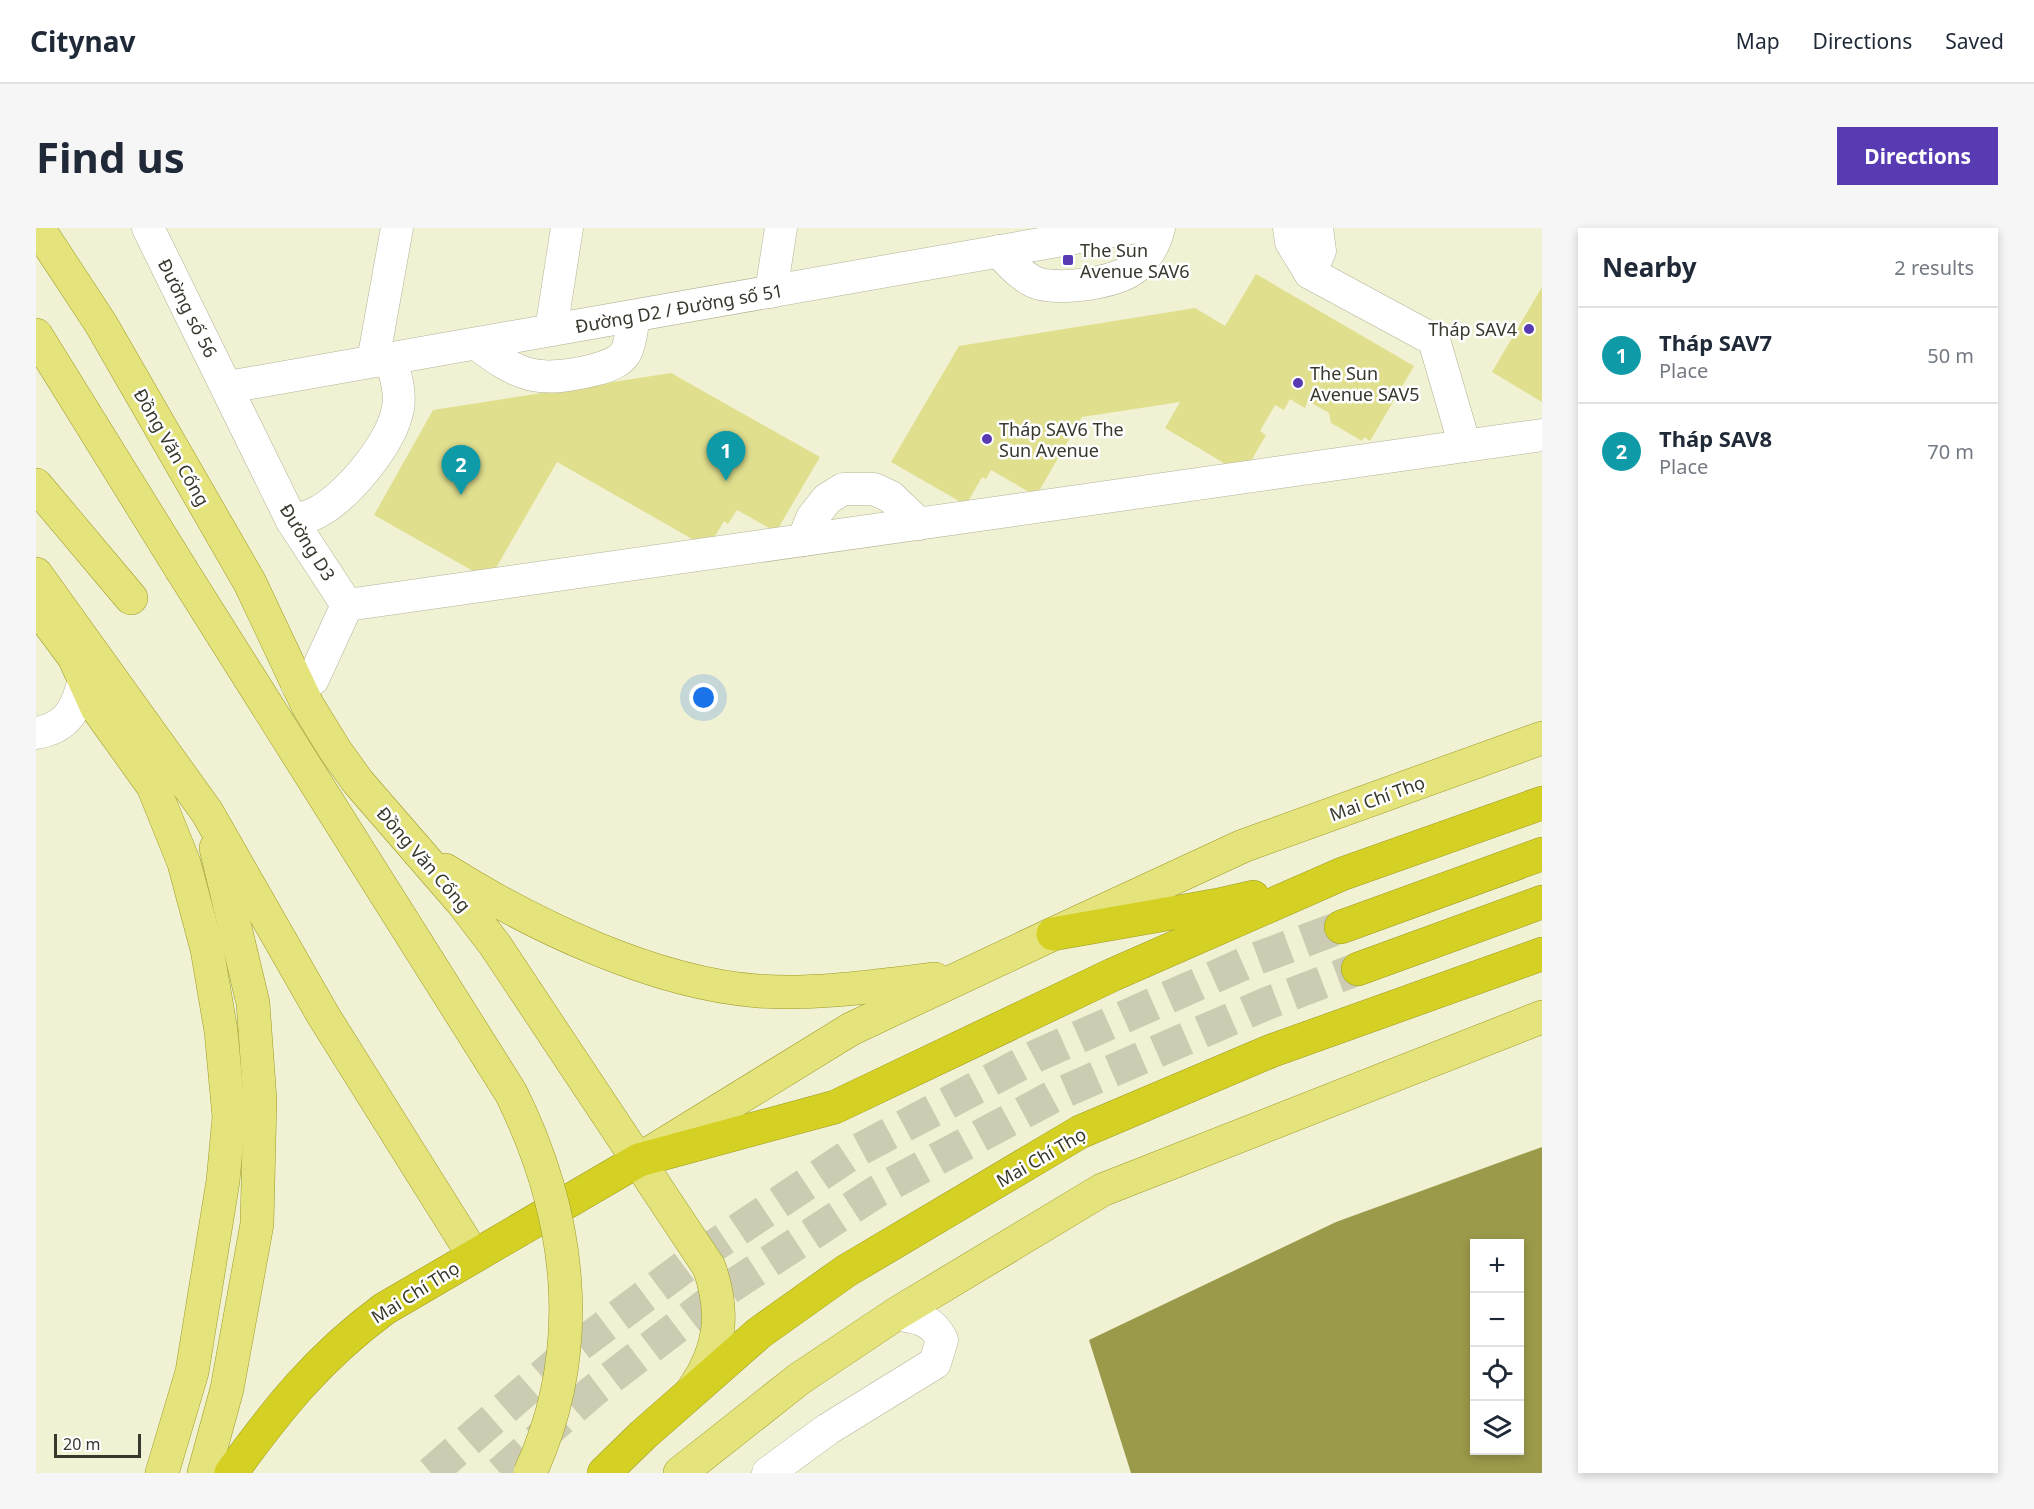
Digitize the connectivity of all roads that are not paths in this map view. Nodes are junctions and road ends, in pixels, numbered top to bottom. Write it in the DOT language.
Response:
graph roads {
  1 [pos="38,228"];
  2 [pos="148,228"];
  3 [pos="397,228"];
  4 [pos="567,228"];
  5 [pos="781,228"];
  6 [pos="1131,228"];
  7 [pos="1159,228"];
  8 [pos="1289,228"];
  9 [pos="1317,228"];
  10 [pos="999,251"];
  11 [pos="1310,273"];
  12 [pos="771,292"];
  13 [pos="634,315"];
  14 [pos="550,330"];
  15 [pos="477,344"];
  16 [pos="43,346"];
  17 [pos="382,360"];
  18 [pos="228,387"];
  19 [pos="1542,435"];
  20 [pos="1464,446"];
  21 [pos="36,485"];
  22 [pos="292,521"];
  23 [pos="919,524"];
  24 [pos="803,540"];
  25 [pos="36,574"];
  26 [pos="128,595"];
  27 [pos="347,605"];
  28 [pos="36,606"];
  29 [pos="84,679"];
  30 [pos="297,685"];
  31 [pos="36,733"];
  32 [pos="1542,738"];
  33 [pos="1542,803"];
  34 [pos="207,812"];
  35 [pos="1542,854"];
  36 [pos="423,856"];
  37 [pos="1342,874"];
  38 [pos="1542,902"];
  39 [pos="1341,927"];
  40 [pos="1053,934"];
  41 [pos="1542,954"];
  42 [pos="1358,969"];
  43 [pos="963,976"];
  44 [pos="1542,1017"];
  45 [pos="639,1160"];
  46 [pos="474,1256"];
  47 [pos="896,1314"];
  48 [pos="694,1389"];
  49 [pos="162,1473"];
  50 [pos="204,1473"];
  51 [pos="231,1473"];
  52 [pos="530,1473"];
  53 [pos="604,1473"];
  54 [pos="680,1473"];
  55 [pos="768,1473"];
  1 -- 30 [label="main road, Đồng Văn Cống"];
  2 -- 18 [label="street, Đường số 56"];
  3 -- 17 [label="street"];
  4 -- 14 [label="street"];
  5 -- 12 [label="street"];
  6 -- 10 [label="street, Đường D2 / Đường số 51"];
  7 -- 10 [label="street"];
  8 -- 11 [label="street"];
  9 -- 11 [label="street"];
  10 -- 12 [label="street, Đường D2 / Đường số 51"];
  11 -- 20 [label="street"];
  12 -- 13 [label="street, Đường D2 / Đường số 51"];
  13 -- 14 [label="street, Đường D2 / Đường số 51"];
  13 -- 15 [label="street"];
  14 -- 15 [label="street, Đường D2 / Đường số 51"];
  15 -- 17 [label="street, Đường D2 / Đường số 51"];
  16 -- 52 [label="main road, bridge"];
  17 -- 18 [label="street, Đường D2 / Đường số 51"];
  17 -- 22 [label="street"];
  18 -- 22 [label="street, Đường D3"];
  19 -- 20 [label="street"];
  20 -- 23 [label="street"];
  21 -- 26 [label="main road"];
  22 -- 27 [label="street, Đường D3"];
  23 -- 24 [label="street"];
  23 -- 24 [label="street"];
  24 -- 27 [label="street"];
  25 -- 34 [label="main road"];
  27 -- 30 [label="street"];
  28 -- 29 [label="main road"];
  29 -- 31 [label="street"];
  29 -- 49 [label="main road"];
  30 -- 36 [label="main road, Đồng Văn Cống"];
  32 -- 40 [label="main road, Mai Chí Thọ"];
  33 -- 37 [label="highway, Mai Chí Thọ"];
  34 -- 46 [label="main road"];
  34 -- 50 [label="main road"];
  35 -- 39 [label="highway"];
  36 -- 43 [label="main road"];
  36 -- 45 [label="main road, Đồng Văn Cống"];
  37 -- 40 [label="highway"];
  37 -- 45 [label="highway, Mai Chí Thọ"];
  38 -- 42 [label="highway"];
  40 -- 43 [label="main road, Mai Chí Thọ"];
  41 -- 48 [label="highway, Mai Chí Thọ"];
  43 -- 45 [label="main road, Mai Chí Thọ"];
  44 -- 47 [label="main road"];
  45 -- 46 [label="highway, Mai Chí Thọ"];
  45 -- 48 [label="main road, Đồng Văn Cống"];
  46 -- 51 [label="highway, Mai Chí Thọ"];
  47 -- 54 [label="main road"];
  47 -- 55 [label="street"];
  48 -- 53 [label="highway, Mai Chí Thọ"];
}
